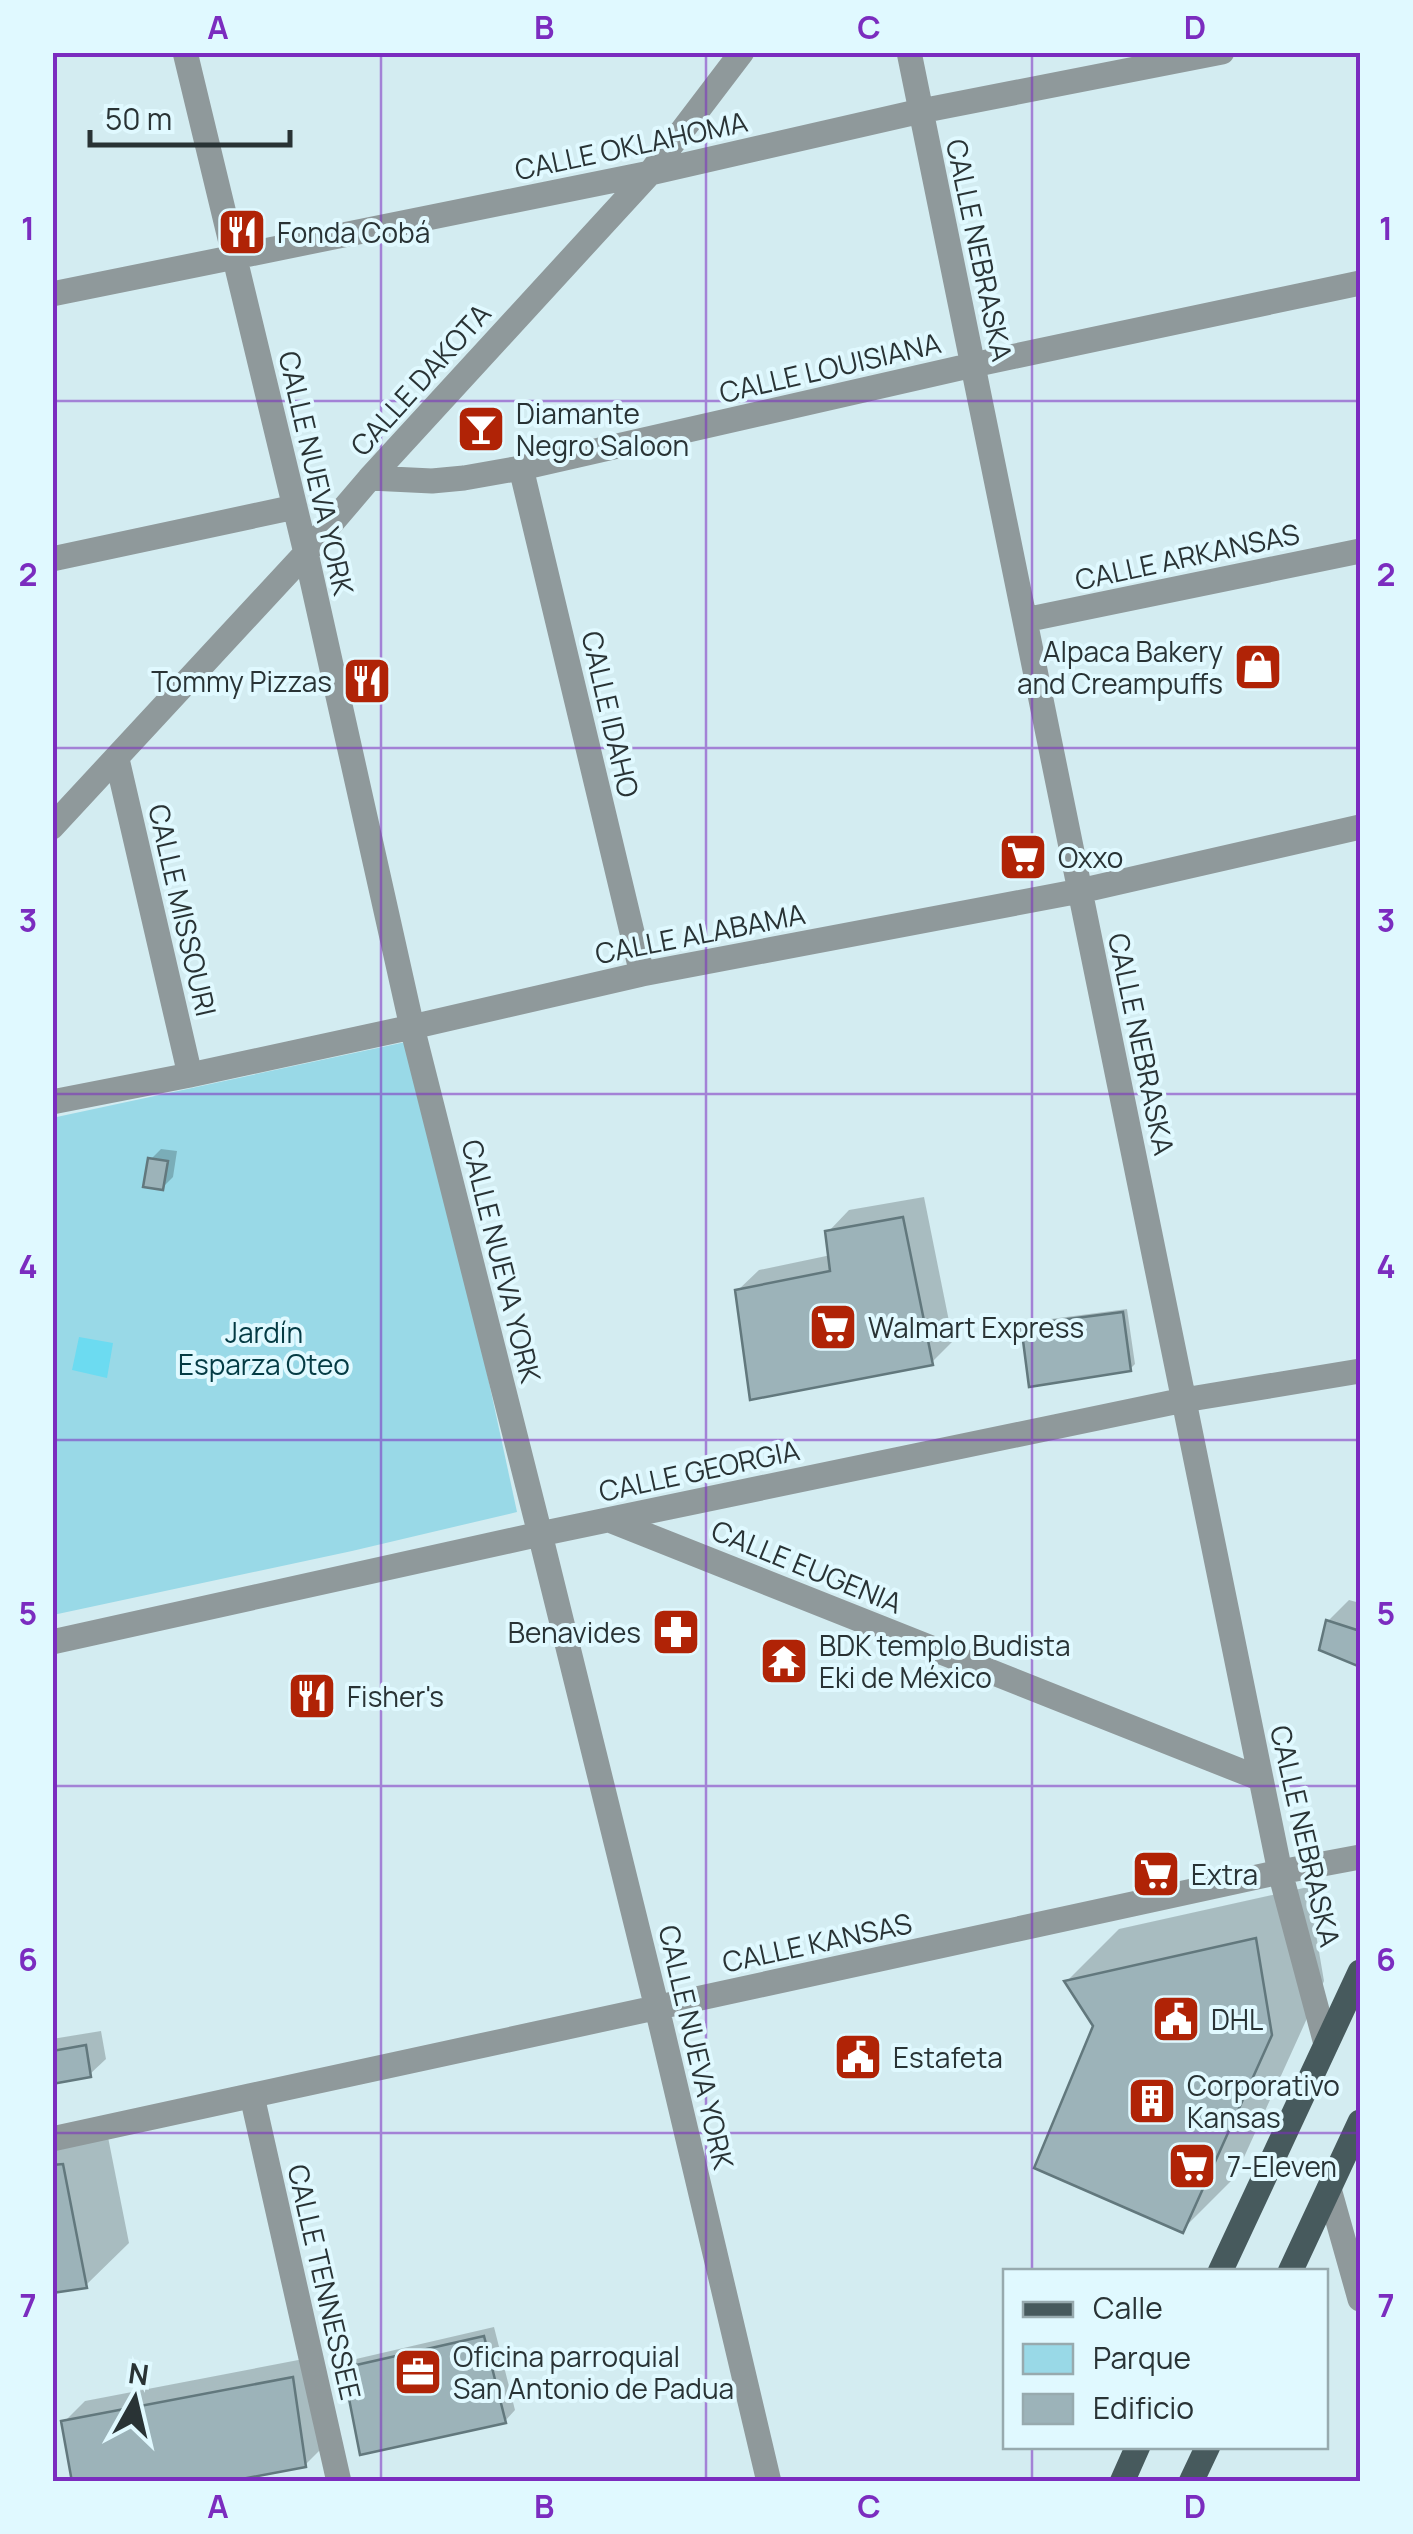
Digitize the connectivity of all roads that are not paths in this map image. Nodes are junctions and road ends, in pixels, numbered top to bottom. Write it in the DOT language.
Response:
graph roads {
  1 [pos="185,52"];
  2 [pos="742,52"];
  3 [pos="909,52"];
  4 [pos="1222,52"];
  5 [pos="920,111"];
  6 [pos="650,173"];
  7 [pos="236,258"];
  8 [pos="1360,282"];
  9 [pos="52,294"];
  10 [pos="973,365"];
  11 [pos="521,468"];
  12 [pos="370,478"];
  13 [pos="295,506"];
  14 [pos="1360,552"];
  15 [pos="306,553"];
  16 [pos="52,559"];
  17 [pos="1025,620"];
  18 [pos="117,760"];
  19 [pos="1360,827"];
  20 [pos="52,828"];
  21 [pos="1080,891"];
  22 [pos="642,974"];
  23 [pos="412,1027"];
  24 [pos="190,1075"];
  25 [pos="52,1102"];
  26 [pos="1360,1371"];
  27 [pos="1184,1400"];
  28 [pos="610,1520"];
  29 [pos="540,1534"];
  30 [pos="52,1642"];
  31 [pos="1261,1778"];
  32 [pos="1360,1857"];
  33 [pos="1280,1872"];
  34 [pos="1360,1972"];
  35 [pos="658,2008"];
  36 [pos="1326,2044"];
  37 [pos="252,2096"];
  38 [pos="1360,2122"];
  39 [pos="52,2139"];
  40 [pos="1329,2189"];
  41 [pos="1221,2269"];
  42 [pos="1291,2269"];
  43 [pos="1360,2299"];
  44 [pos="1137,2449"];
  45 [pos="1207,2449"];
  46 [pos="340,2482"];
  47 [pos="769,2482"];
  48 [pos="1122,2482"];
  49 [pos="1191,2482"];
  1 -- 7 [label="street, CALLE NUEVA YORK"];
  2 -- 6 [label="street, CALLE DAKOTA"];
  3 -- 5 [label="street, CALLE NEBRASKA"];
  4 -- 5 [label="street, CALLE OKLAHOMA"];
  5 -- 6 [label="street, CALLE OKLAHOMA"];
  5 -- 10 [label="street, CALLE NEBRASKA"];
  6 -- 7 [label="street, CALLE OKLAHOMA"];
  6 -- 12 [label="street, CALLE DAKOTA"];
  7 -- 9 [label="street, CALLE OKLAHOMA"];
  7 -- 13 [label="street, CALLE NUEVA YORK"];
  8 -- 10 [label="street, CALLE LOUISIANA"];
  10 -- 11 [label="street, CALLE LOUISIANA"];
  10 -- 17 [label="street, CALLE NEBRASKA"];
  11 -- 12 [label="street, CALLE LOUISIANA"];
  11 -- 22 [label="street, CALLE IDAHO"];
  12 -- 15 [label="street, CALLE DAKOTA"];
  13 -- 15 [label="street, CALLE NUEVA YORK"];
  13 -- 16 [label="street"];
  14 -- 17 [label="street, CALLE ARKANSAS"];
  15 -- 18 [label="street, CALLE DAKOTA"];
  15 -- 23 [label="street, CALLE NUEVA YORK"];
  17 -- 21 [label="street, CALLE NEBRASKA"];
  18 -- 20 [label="street, CALLE DAKOTA"];
  18 -- 24 [label="street, CALLE MISSOURI"];
  19 -- 21 [label="street, CALLE ALABAMA"];
  21 -- 22 [label="street, CALLE ALABAMA"];
  21 -- 27 [label="street, CALLE NEBRASKA"];
  22 -- 23 [label="street, CALLE ALABAMA"];
  23 -- 24 [label="street, CALLE ALABAMA"];
  23 -- 29 [label="street, CALLE NUEVA YORK"];
  24 -- 25 [label="street, CALLE ALABAMA"];
  26 -- 27 [label="street, CALLE GEORGIA"];
  27 -- 28 [label="street, CALLE GEORGIA"];
  27 -- 31 [label="street, CALLE NEBRASKA"];
  28 -- 29 [label="street, CALLE GEORGIA"];
  28 -- 31 [label="street, CALLE EUGENIA"];
  29 -- 30 [label="street, CALLE GEORGIA"];
  29 -- 35 [label="street, CALLE NUEVA YORK"];
  31 -- 33 [label="street, CALLE NEBRASKA"];
  32 -- 33 [label="street, CALLE KANSAS"];
  33 -- 35 [label="street, CALLE KANSAS"];
  33 -- 36 [label="street, CALLE NEBRASKA"];
  34 -- 36 [label="main road"];
  35 -- 37 [label="street, CALLE KANSAS"];
  35 -- 47 [label="street, CALLE NUEVA YORK"];
  36 -- 41 [label="main road"];
  37 -- 39 [label="street, CALLE KANSAS"];
  37 -- 46 [label="street, CALLE TENNESSEE"];
  38 -- 40 [label="main road"];
  40 -- 42 [label="main road"];
  40 -- 43 [label="street"];
  44 -- 48 [label="main road"];
  45 -- 49 [label="main road"];
}
